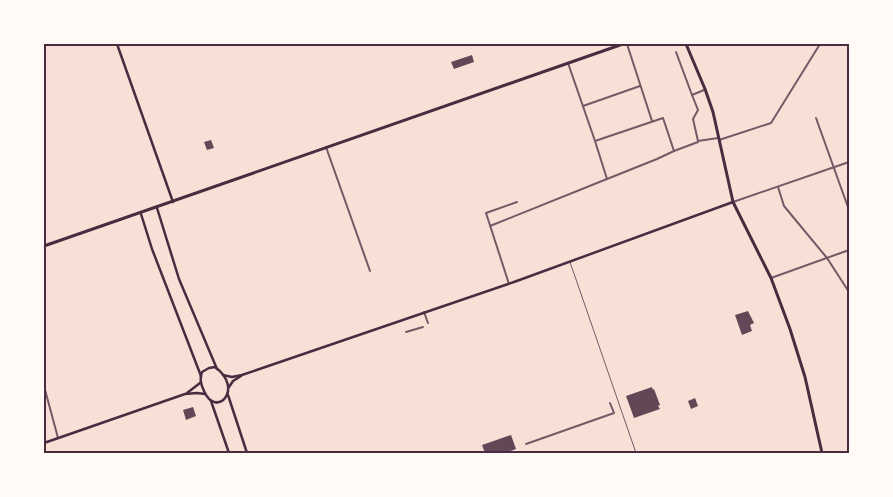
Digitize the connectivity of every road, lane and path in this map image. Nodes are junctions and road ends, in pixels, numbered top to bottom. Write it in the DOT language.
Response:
graph roads {
  1 [pos="117,44"];
  2 [pos="625,44"];
  3 [pos="684,44"];
  4 [pos="820,44"];
  5 [pos="676,52"];
  6 [pos="568,63"];
  7 [pos="640,86"];
  8 [pos="705,89"];
  9 [pos="692,95"];
  10 [pos="583,106"];
  11 [pos="816,118"];
  12 [pos="652,121"];
  13 [pos="718,139"];
  14 [pos="595,141"];
  15 [pos="698,141"];
  16 [pos="326,147"];
  17 [pos="674,151"];
  18 [pos="849,162"];
  19 [pos="834,167"];
  20 [pos="607,179"];
  21 [pos="778,187"];
  22 [pos="172,202"];
  23 [pos="517,202"];
  24 [pos="733,202"];
  25 [pos="157,208"];
  26 [pos="849,210"];
  27 [pos="141,214"];
  28 [pos="490,226"];
  29 [pos="44,246"];
  30 [pos="849,250"];
  31 [pos="827,258"];
  32 [pos="570,262"];
  33 [pos="370,271"];
  34 [pos="771,278"];
  35 [pos="509,284"];
  36 [pos="849,292"];
  37 [pos="424,312"];
  38 [pos="428,322"];
  39 [pos="422,327"];
  40 [pos="406,332"];
  41 [pos="217,369"];
  42 [pos="223,375"];
  43 [pos="242,375"];
  44 [pos="201,376"];
  45 [pos="200,382"];
  46 [pos="44,386"];
  47 [pos="229,387"];
  48 [pos="185,394"];
  49 [pos="205,394"];
  50 [pos="228,395"];
  51 [pos="211,401"];
  52 [pos="610,403"];
  53 [pos="58,438"];
  54 [pos="44,443"];
  55 [pos="526,444"];
  56 [pos="229,453"];
  57 [pos="247,453"];
  58 [pos="636,453"];
  59 [pos="822,453"];
  1 -- 22 [label="main road"];
  2 -- 6 [label="main road"];
  2 -- 7 [label="street"];
  3 -- 8 [label="main road"];
  4 -- 13 [label="street"];
  5 -- 9 [label="street"];
  6 -- 10 [label="street"];
  6 -- 16 [label="main road"];
  7 -- 10 [label="street"];
  7 -- 12 [label="street"];
  8 -- 9 [label="street"];
  8 -- 13 [label="main road"];
  9 -- 15 [label="street"];
  10 -- 14 [label="street"];
  11 -- 19 [label="street"];
  12 -- 14 [label="street"];
  12 -- 17 [label="street"];
  13 -- 15 [label="street"];
  13 -- 24 [label="main road"];
  14 -- 20 [label="street"];
  15 -- 17 [label="street"];
  16 -- 22 [label="main road"];
  16 -- 33 [label="street"];
  17 -- 20 [label="street"];
  18 -- 19 [label="street"];
  19 -- 21 [label="street"];
  19 -- 26 [label="street"];
  20 -- 28 [label="street"];
  21 -- 24 [label="street"];
  21 -- 31 [label="street"];
  22 -- 25 [label="main road"];
  23 -- 28 [label="street"];
  24 -- 32 [label="main road"];
  24 -- 34 [label="main road"];
  25 -- 27 [label="main road"];
  25 -- 41 [label="main road"];
  27 -- 29 [label="main road"];
  27 -- 44 [label="main road"];
  28 -- 35 [label="street"];
  30 -- 31 [label="street"];
  31 -- 34 [label="street"];
  31 -- 36 [label="street"];
  32 -- 35 [label="main road"];
  32 -- 58 [label="street"];
  34 -- 59 [label="main road"];
  35 -- 37 [label="main road"];
  37 -- 38 [label="street"];
  37 -- 43 [label="main road"];
  39 -- 40 [label="street"];
  41 -- 42 [label="main road"];
  41 -- 44 [label="main road"];
  42 -- 43 [label="main road"];
  42 -- 47 [label="main road"];
  43 -- 47 [label="main road"];
  44 -- 45 [label="main road"];
  45 -- 48 [label="main road"];
  45 -- 49 [label="main road"];
  46 -- 53 [label="street"];
  47 -- 50 [label="main road"];
  48 -- 49 [label="main road"];
  48 -- 53 [label="main road"];
  49 -- 51 [label="main road"];
  50 -- 51 [label="main road"];
  50 -- 57 [label="main road"];
  51 -- 56 [label="main road"];
  52 -- 55 [label="street"];
  53 -- 54 [label="main road"];
}
